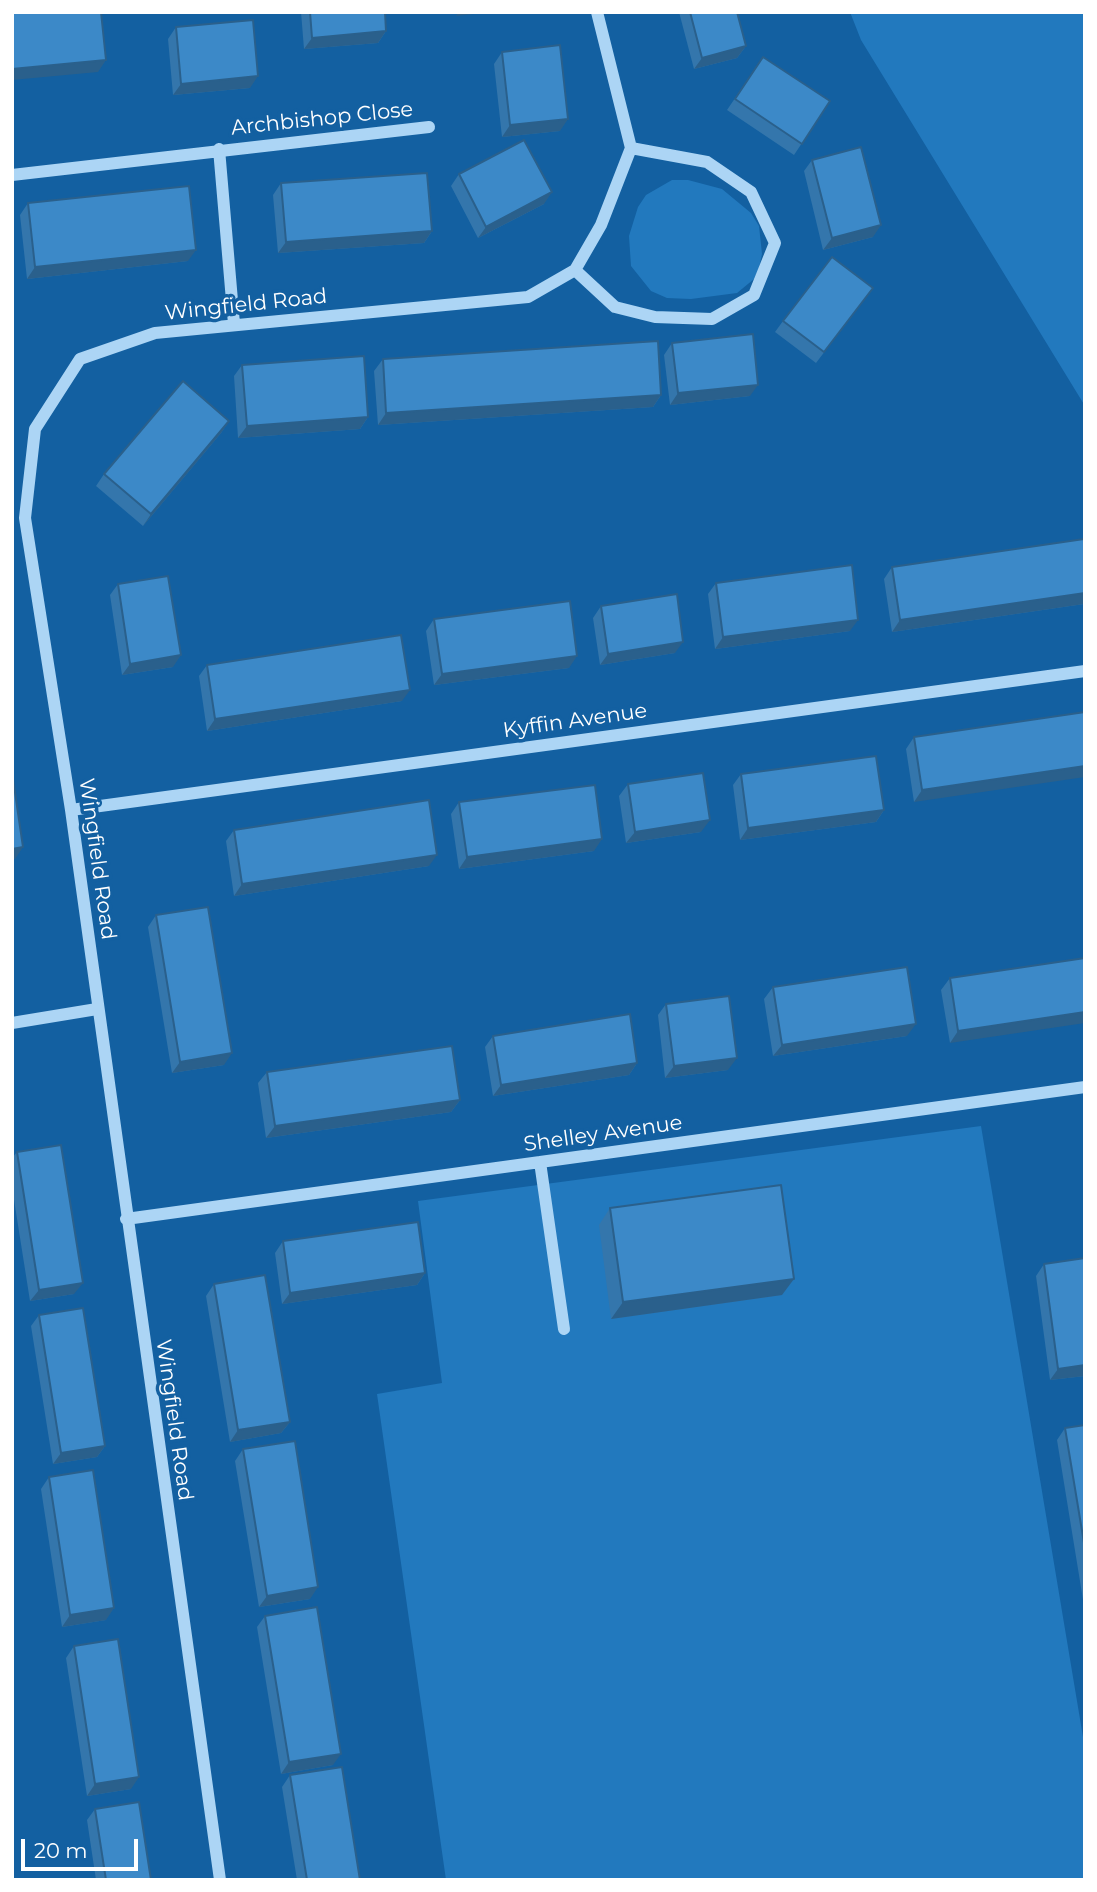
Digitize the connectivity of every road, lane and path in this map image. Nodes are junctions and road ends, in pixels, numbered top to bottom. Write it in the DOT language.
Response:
graph roads {
  1 [pos="597,12"];
  2 [pos="429,127"];
  3 [pos="631,148"];
  4 [pos="219,149"];
  5 [pos="12,175"];
  6 [pos="575,270"];
  7 [pos="234,324"];
  8 [pos="1085,671"];
  9 [pos="71,810"];
  10 [pos="97,1009"];
  11 [pos="12,1023"];
  12 [pos="1085,1087"];
  13 [pos="540,1162"];
  14 [pos="126,1219"];
  15 [pos="564,1329"];
  16 [pos="220,1880"];
  1 -- 3 [label="street"];
  2 -- 4 [label="street, Archbishop Close"];
  3 -- 6 [label="street"];
  3 -- 6 [label="street"];
  4 -- 5 [label="street, Archbishop Close"];
  4 -- 7 [label="street, Archbishop Close"];
  6 -- 7 [label="street, Wingfield Road"];
  7 -- 9 [label="street, Wingfield Road"];
  8 -- 9 [label="street, Kyffin Avenue"];
  9 -- 10 [label="street, Wingfield Road"];
  10 -- 11 [label="street"];
  10 -- 14 [label="street, Wingfield Road"];
  12 -- 13 [label="street, Shelley Avenue"];
  13 -- 14 [label="street, Shelley Avenue"];
  13 -- 15 [label="street"];
  14 -- 16 [label="street, Wingfield Road"];
}
